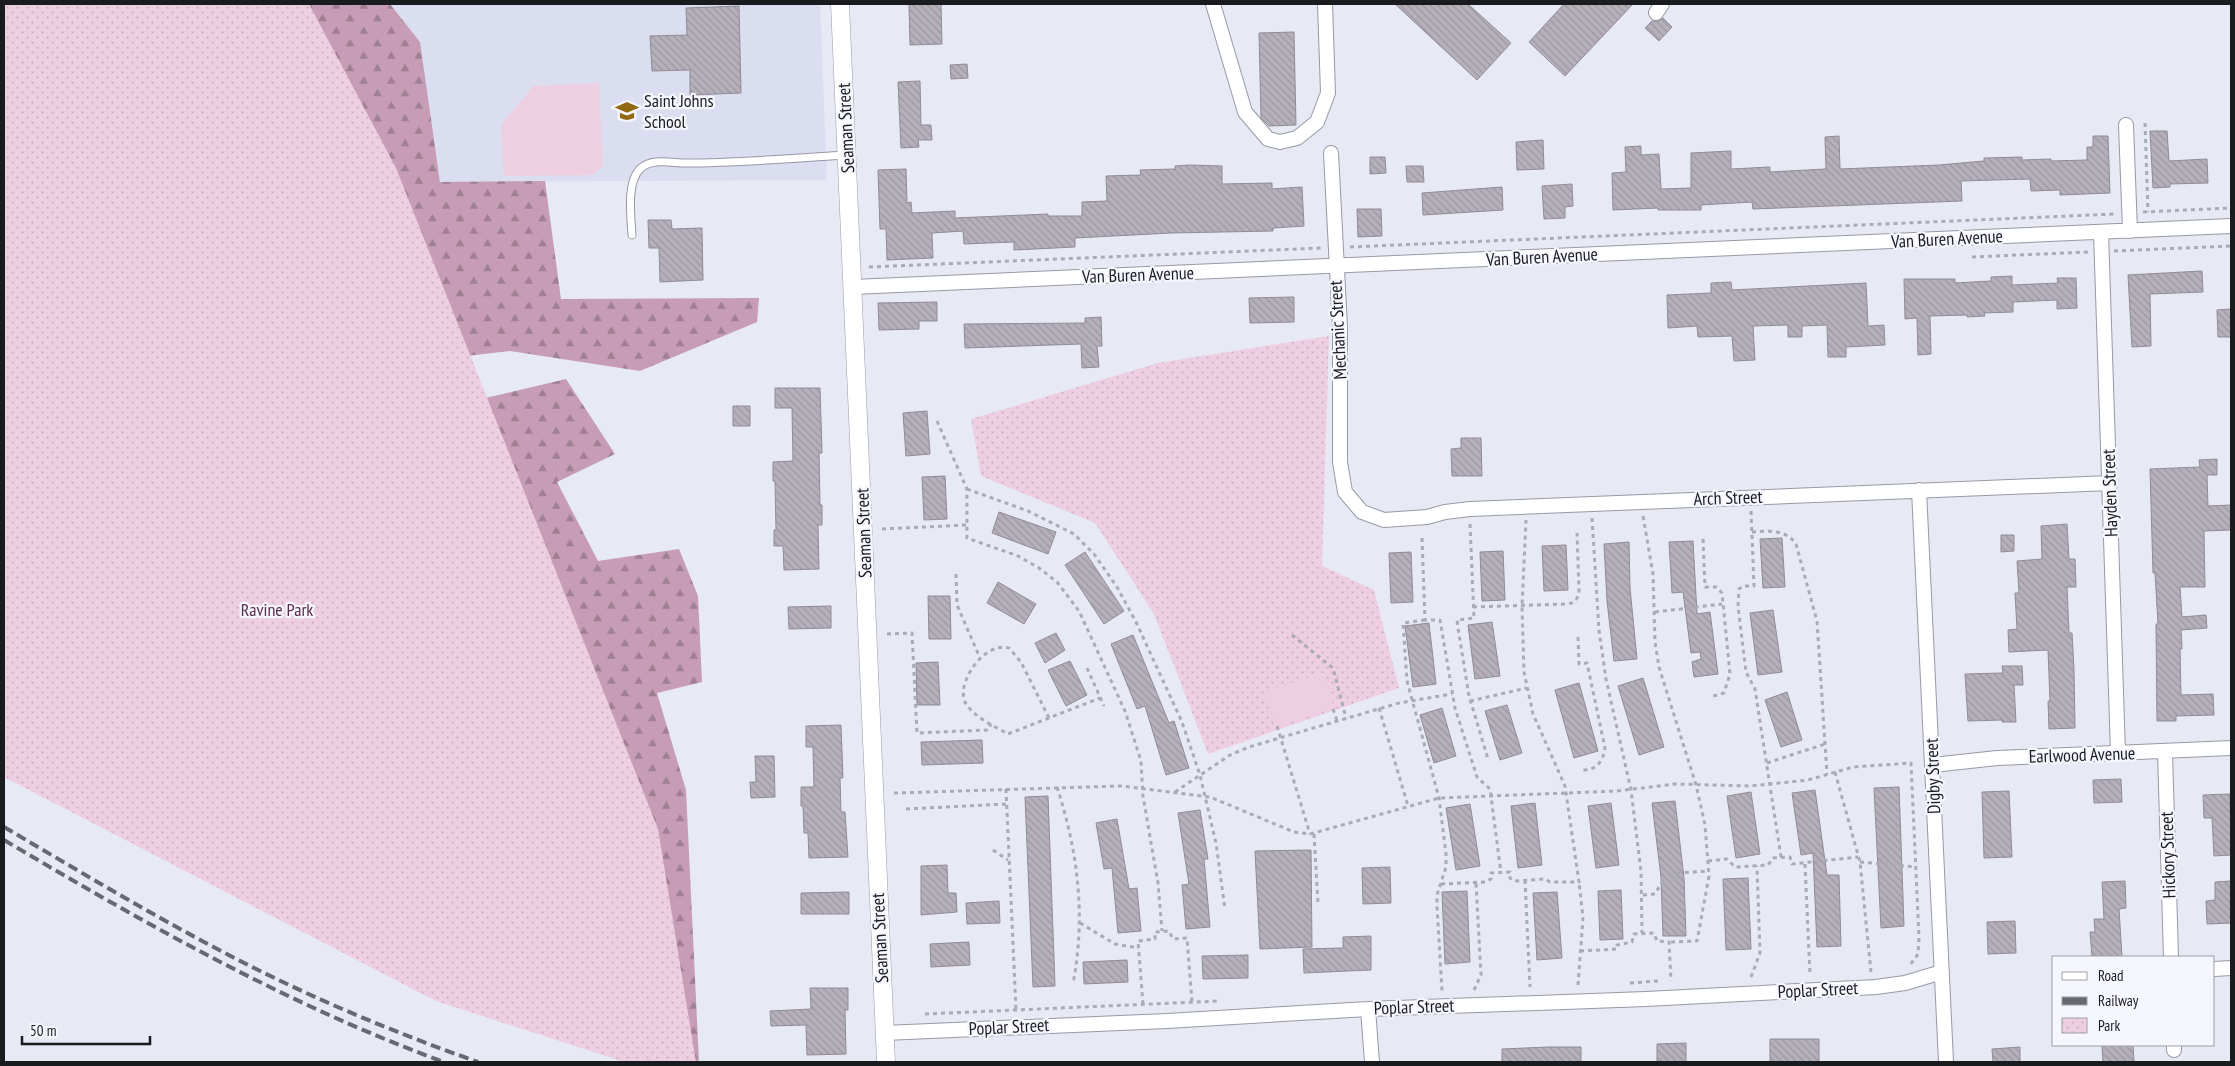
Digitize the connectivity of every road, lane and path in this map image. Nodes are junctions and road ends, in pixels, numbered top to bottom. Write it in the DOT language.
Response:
graph roads {
  1 [pos="840,4"];
  2 [pos="1213,4"];
  3 [pos="1325,4"];
  4 [pos="2145,123"];
  5 [pos="2126,125"];
  6 [pos="1330,153"];
  7 [pos="847,155"];
  8 [pos="2117,205"];
  9 [pos="2231,208"];
  10 [pos="2140,212"];
  11 [pos="2148,212"];
  12 [pos="2231,226"];
  13 [pos="2130,230"];
  14 [pos="2101,232"];
  15 [pos="632,235"];
  16 [pos="1334,248"];
  17 [pos="868,259"];
  18 [pos="1335,266"];
  19 [pos="853,287"];
  20 [pos="937,421"];
  21 [pos="2110,483"];
  22 [pos="967,489"];
  23 [pos="1919,490"];
  24 [pos="1353,504"];
  25 [pos="1750,506"];
  26 [pos="1642,511"];
  27 [pos="1592,515"];
  28 [pos="1526,517"];
  29 [pos="1470,518"];
  30 [pos="966,525"];
  31 [pos="882,529"];
  32 [pos="1752,532"];
  33 [pos="1577,533"];
  34 [pos="1422,538"];
  35 [pos="1703,539"];
  36 [pos="956,574"];
  37 [pos="1722,604"];
  38 [pos="1522,606"];
  39 [pos="1473,607"];
  40 [pos="1655,612"];
  41 [pos="1425,620"];
  42 [pos="887,634"];
  43 [pos="1292,635"];
  44 [pos="1578,637"];
  45 [pos="980,658"];
  46 [pos="1087,668"];
  47 [pos="1527,688"];
  48 [pos="1452,694"];
  49 [pos="1710,696"];
  50 [pos="1100,698"];
  51 [pos="1412,700"];
  52 [pos="1470,701"];
  53 [pos="1104,706"];
  54 [pos="1379,708"];
  55 [pos="1333,709"];
  56 [pos="1049,718"];
  57 [pos="1346,718"];
  58 [pos="1337,721"];
  59 [pos="991,724"];
  60 [pos="1277,726"];
  61 [pos="1281,737"];
  62 [pos="1825,744"];
  63 [pos="2231,748"];
  64 [pos="2165,752"];
  65 [pos="2118,754"];
  66 [pos="1488,759"];
  67 [pos="1767,763"];
  68 [pos="1932,765"];
  69 [pos="1582,770"];
  70 [pos="1835,772"];
  71 [pos="1827,774"];
  72 [pos="1200,775"];
  73 [pos="1770,784"];
  74 [pos="1696,785"];
  75 [pos="1057,787"];
  76 [pos="1142,789"];
  77 [pos="1006,790"];
  78 [pos="1631,790"];
  79 [pos="1175,792"];
  80 [pos="894,793"];
  81 [pos="1566,793"];
  82 [pos="1204,796"];
  83 [pos="1491,796"];
  84 [pos="1439,798"];
  85 [pos="1006,804"];
  86 [pos="1408,806"];
  87 [pos="906,809"];
  88 [pos="1312,834"];
  89 [pos="993,850"];
  90 [pos="1781,857"];
  91 [pos="1858,857"];
  92 [pos="1009,860"];
  93 [pos="1708,862"];
  94 [pos="1860,862"];
  95 [pos="1805,864"];
  96 [pos="1757,866"];
  97 [pos="1916,867"];
  98 [pos="1501,872"];
  99 [pos="1709,872"];
  100 [pos="1525,880"];
  101 [pos="1579,882"];
  102 [pos="1476,883"];
  103 [pos="1441,884"];
  104 [pos="1643,895"];
  105 [pos="1318,904"];
  106 [pos="1225,909"];
  107 [pos="1080,923"];
  108 [pos="1162,931"];
  109 [pos="1642,933"];
  110 [pos="1669,942"];
  111 [pos="1138,948"];
  112 [pos="1580,950"];
  113 [pos="2171,956"];
  114 [pos="1906,968"];
  115 [pos="2231,968"];
  116 [pos="2215,969"];
  117 [pos="1871,972"];
  118 [pos="1881,972"];
  119 [pos="1942,972"];
  120 [pos="1862,973"];
  121 [pos="1802,975"];
  122 [pos="1810,975"];
  123 [pos="1819,975"];
  124 [pos="1751,977"];
  125 [pos="1760,977"];
  126 [pos="1742,978"];
  127 [pos="1680,980"];
  128 [pos="1671,981"];
  129 [pos="1626,983"];
  130 [pos="1073,984"];
  131 [pos="1578,985"];
  132 [pos="1588,985"];
  133 [pos="1568,986"];
  134 [pos="1530,987"];
  135 [pos="1540,987"];
  136 [pos="1522,988"];
  137 [pos="1466,990"];
  138 [pos="1474,990"];
  139 [pos="1482,990"];
  140 [pos="1442,991"];
  141 [pos="1450,991"];
  142 [pos="1434,992"];
  143 [pos="1222,1001"];
  144 [pos="1192,1002"];
  145 [pos="1142,1004"];
  146 [pos="1368,1008"];
  147 [pos="1016,1010"];
  148 [pos="923,1014"];
  149 [pos="884,1033"];
  150 [pos="886,1062"];
  151 [pos="1372,1062"];
  152 [pos="1946,1062"];
  1 -- 7 [label="street, Seaman Street"];
  2 -- 3 [label="street"];
  4 -- 11 [label="path"];
  5 -- 13 [label="street"];
  6 -- 16 [label="street, Mechanic Street"];
  7 -- 15 [label="lane"];
  7 -- 19 [label="street, Seaman Street"];
  8 -- 16 [label="path"];
  9 -- 11 [label="path"];
  10 -- 11 [label="path"];
  12 -- 13 [label="street, Van Buren Avenue"];
  13 -- 14 [label="street, Van Buren Avenue"];
  14 -- 18 [label="street, Van Buren Avenue"];
  14 -- 21 [label="street, Hayden Street"];
  16 -- 17 [label="path"];
  16 -- 18 [label="street, Mechanic Street"];
  18 -- 19 [label="street, Van Buren Avenue"];
  18 -- 24 [label="street, Mechanic Street"];
  19 -- 149 [label="street, Seaman Street"];
  20 -- 22 [label="path"];
  21 -- 23 [label="street, Arch Street"];
  21 -- 65 [label="street, Hayden Street"];
  22 -- 30 [label="path"];
  22 -- 72 [label="path"];
  23 -- 24 [label="street, Arch Street"];
  23 -- 68 [label="street, Digby Street"];
  25 -- 32 [label="path"];
  26 -- 40 [label="path"];
  27 -- 78 [label="path"];
  28 -- 38 [label="path"];
  29 -- 39 [label="path"];
  30 -- 31 [label="path"];
  30 -- 76 [label="path"];
  32 -- 62 [label="path"];
  32 -- 67 [label="path"];
  33 -- 38 [label="path"];
  34 -- 41 [label="path"];
  35 -- 37 [label="path"];
  36 -- 45 [label="path"];
  37 -- 40 [label="path"];
  37 -- 49 [label="path"];
  38 -- 39 [label="path"];
  38 -- 47 [label="path"];
  39 -- 52 [label="path"];
  40 -- 74 [label="path"];
  41 -- 48 [label="path"];
  41 -- 51 [label="path"];
  42 -- 59 [label="path"];
  43 -- 57 [label="path"];
  44 -- 69 [label="path"];
  45 -- 56 [label="path"];
  45 -- 59 [label="path"];
  46 -- 50 [label="path"];
  47 -- 52 [label="path"];
  47 -- 81 [label="path"];
  48 -- 51 [label="path"];
  48 -- 83 [label="path"];
  50 -- 53 [label="path"];
  50 -- 56 [label="path"];
  51 -- 54 [label="path"];
  51 -- 84 [label="path"];
  52 -- 66 [label="path"];
  54 -- 57 [label="path"];
  54 -- 86 [label="path"];
  55 -- 58 [label="path"];
  56 -- 59 [label="path"];
  57 -- 58 [label="path"];
  58 -- 61 [label="path"];
  60 -- 61 [label="path"];
  61 -- 72 [label="path"];
  61 -- 88 [label="path"];
  62 -- 67 [label="path"];
  62 -- 71 [label="path"];
  63 -- 64 [label="street, Earlwood Avenue"];
  64 -- 65 [label="street, Earlwood Avenue"];
  64 -- 113 [label="street, Hickory Street"];
  65 -- 68 [label="street, Earlwood Avenue"];
  67 -- 73 [label="path"];
  68 -- 119 [label="street, Digby Street"];
  70 -- 71 [label="path"];
  70 -- 91 [label="path"];
  70 -- 97 [label="path"];
  71 -- 73 [label="path"];
  72 -- 79 [label="path"];
  72 -- 82 [label="path"];
  73 -- 74 [label="path"];
  73 -- 90 [label="path"];
  74 -- 78 [label="path"];
  74 -- 93 [label="path"];
  75 -- 76 [label="path"];
  75 -- 77 [label="path"];
  75 -- 107 [label="path"];
  76 -- 79 [label="path"];
  76 -- 108 [label="path"];
  77 -- 80 [label="path"];
  77 -- 85 [label="path"];
  78 -- 81 [label="path"];
  78 -- 104 [label="path"];
  79 -- 82 [label="path"];
  81 -- 83 [label="path"];
  81 -- 101 [label="path"];
  82 -- 88 [label="path"];
  82 -- 106 [label="path"];
  83 -- 84 [label="path"];
  83 -- 98 [label="path"];
  84 -- 86 [label="path"];
  84 -- 103 [label="path"];
  85 -- 87 [label="path"];
  85 -- 92 [label="path"];
  86 -- 88 [label="path"];
  88 -- 105 [label="path"];
  89 -- 92 [label="path"];
  90 -- 95 [label="path"];
  90 -- 96 [label="path"];
  91 -- 94 [label="path"];
  91 -- 95 [label="path"];
  92 -- 147 [label="path"];
  93 -- 96 [label="path"];
  93 -- 99 [label="path"];
  94 -- 97 [label="path"];
  94 -- 117 [label="path"];
  95 -- 122 [label="path"];
  96 -- 124 [label="path"];
  97 -- 114 [label="path"];
  98 -- 100 [label="path"];
  98 -- 102 [label="path"];
  99 -- 104 [label="path"];
  99 -- 110 [label="path"];
  100 -- 101 [label="path"];
  100 -- 134 [label="path"];
  101 -- 112 [label="path"];
  102 -- 103 [label="path"];
  102 -- 138 [label="path"];
  103 -- 140 [label="path"];
  104 -- 109 [label="path"];
  107 -- 111 [label="path"];
  107 -- 130 [label="path"];
  108 -- 111 [label="path"];
  108 -- 144 [label="path"];
  109 -- 110 [label="path"];
  109 -- 112 [label="path"];
  110 -- 128 [label="path"];
  111 -- 145 [label="path"];
  112 -- 131 [label="path"];
  115 -- 116 [label="street"];
  117 -- 118 [label="path"];
  117 -- 120 [label="path"];
  119 -- 146 [label="street, Poplar Street"];
  119 -- 152 [label="street, Digby Street"];
  121 -- 122 [label="path"];
  122 -- 123 [label="path"];
  124 -- 125 [label="path"];
  124 -- 126 [label="path"];
  127 -- 128 [label="path"];
  128 -- 129 [label="path"];
  131 -- 132 [label="path"];
  131 -- 133 [label="path"];
  134 -- 135 [label="path"];
  134 -- 136 [label="path"];
  137 -- 138 [label="path"];
  138 -- 139 [label="path"];
  140 -- 141 [label="path"];
  140 -- 142 [label="path"];
  143 -- 144 [label="path"];
  144 -- 145 [label="path"];
  145 -- 147 [label="path"];
  146 -- 149 [label="street, Poplar Street"];
  146 -- 151 [label="street"];
  147 -- 148 [label="path"];
  149 -- 150 [label="street, Seaman Street"];
}
